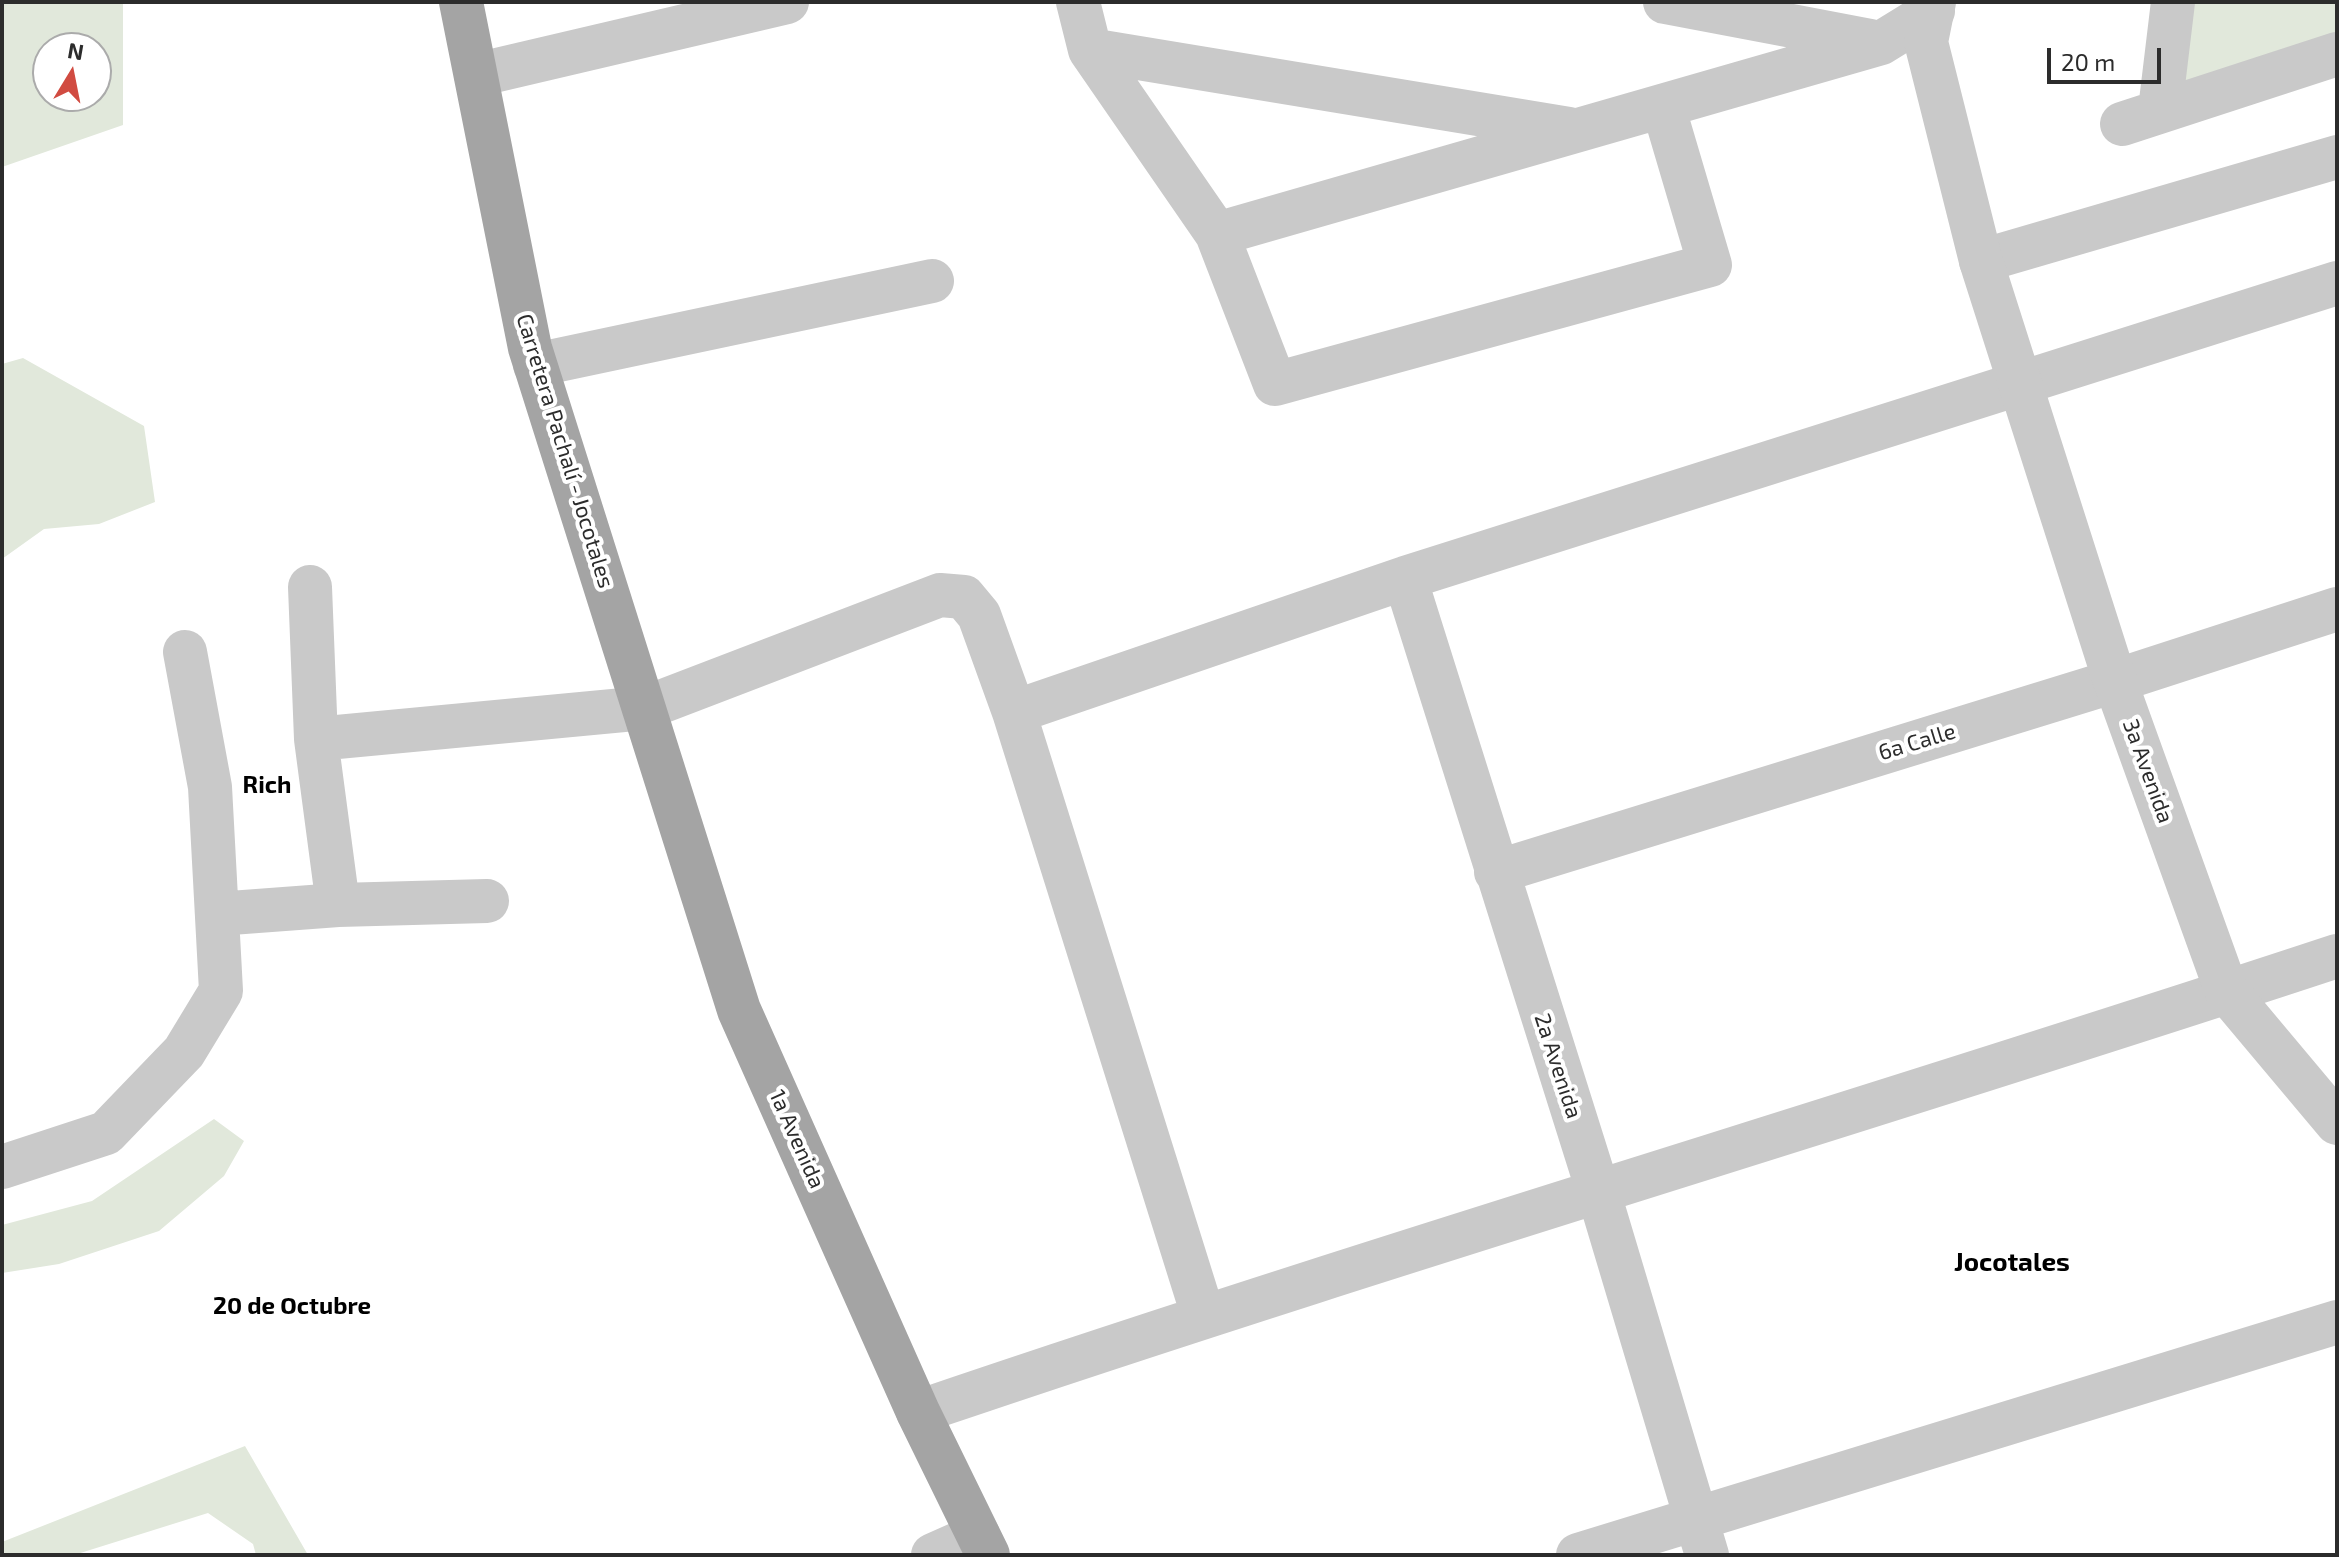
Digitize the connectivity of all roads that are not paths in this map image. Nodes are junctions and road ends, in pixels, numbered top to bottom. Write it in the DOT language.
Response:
graph roads {
  1 [pos="461,2"];
  2 [pos="787,2"];
  3 [pos="1078,2"];
  4 [pos="1665,2"];
  5 [pos="2173,2"];
  6 [pos="1934,6"];
  7 [pos="1881,43"];
  8 [pos="1090,50"];
  9 [pos="2337,54"];
  10 [pos="476,75"];
  11 [pos="1663,106"];
  12 [pos="1582,131"];
  13 [pos="2337,157"];
  14 [pos="1217,234"];
  15 [pos="1981,261"];
  16 [pos="932,281"];
  17 [pos="2337,283"];
  18 [pos="535,365"];
  19 [pos="2018,387"];
  20 [pos="1405,578"];
  21 [pos="310,587"];
  22 [pos="2337,609"];
  23 [pos="185,652"];
  24 [pos="2115,681"];
  25 [pos="645,708"];
  26 [pos="1014,712"];
  27 [pos="316,739"];
  28 [pos="1496,872"];
  29 [pos="487,901"];
  30 [pos="338,905"];
  31 [pos="217,914"];
  32 [pos="2337,956"];
  33 [pos="2227,992"];
  34 [pos="2337,1123"];
  35 [pos="2,1167"];
  36 [pos="1599,1194"];
  37 [pos="1203,1315"];
  38 [pos="2337,1322"];
  39 [pos="918,1412"];
  40 [pos="1701,1537"];
  41 [pos="983,1545"];
  42 [pos="933,1555"];
  43 [pos="1578,1555"];
  1 -- 10 [label="main road, Carretera Pachalí - Jocotales"];
  2 -- 10 [label="street"];
  3 -- 8 [label="street"];
  4 -- 7 [label="street"];
  5 -- 9 [label="street"];
  6 -- 7 [label="street"];
  6 -- 15 [label="street, 3a Avenida"];
  7 -- 11 [label="street"];
  8 -- 12 [label="street"];
  8 -- 14 [label="street"];
  10 -- 18 [label="main road, Carretera Pachalí - Jocotales"];
  11 -- 12 [label="street"];
  11 -- 14 [label="street"];
  12 -- 14 [label="street"];
  13 -- 15 [label="street"];
  15 -- 19 [label="street, 3a Avenida"];
  16 -- 18 [label="street"];
  17 -- 19 [label="street"];
  18 -- 25 [label="main road, Carretera Pachalí - Jocotales"];
  19 -- 20 [label="street"];
  19 -- 24 [label="street, 3a Avenida"];
  20 -- 26 [label="street"];
  20 -- 28 [label="street, 2a Avenida"];
  21 -- 27 [label="street"];
  22 -- 24 [label="street, 6a Calle"];
  23 -- 31 [label="street"];
  24 -- 28 [label="street, 6a Calle"];
  24 -- 33 [label="street, 3a Avenida"];
  25 -- 26 [label="street"];
  25 -- 27 [label="street"];
  25 -- 39 [label="main road, 1a Avenida"];
  26 -- 37 [label="street"];
  27 -- 30 [label="street"];
  28 -- 36 [label="street, 2a Avenida"];
  29 -- 30 [label="street"];
  30 -- 31 [label="street"];
  31 -- 35 [label="street"];
  32 -- 33 [label="street"];
  33 -- 34 [label="street, 3a Avenida"];
  33 -- 36 [label="street"];
  36 -- 37 [label="street"];
  36 -- 40 [label="street, 2a Avenida"];
  37 -- 39 [label="street"];
  38 -- 40 [label="street"];
  39 -- 41 [label="main road, 1a Avenida"];
  40 -- 43 [label="street"];
  41 -- 42 [label="street"];
}
